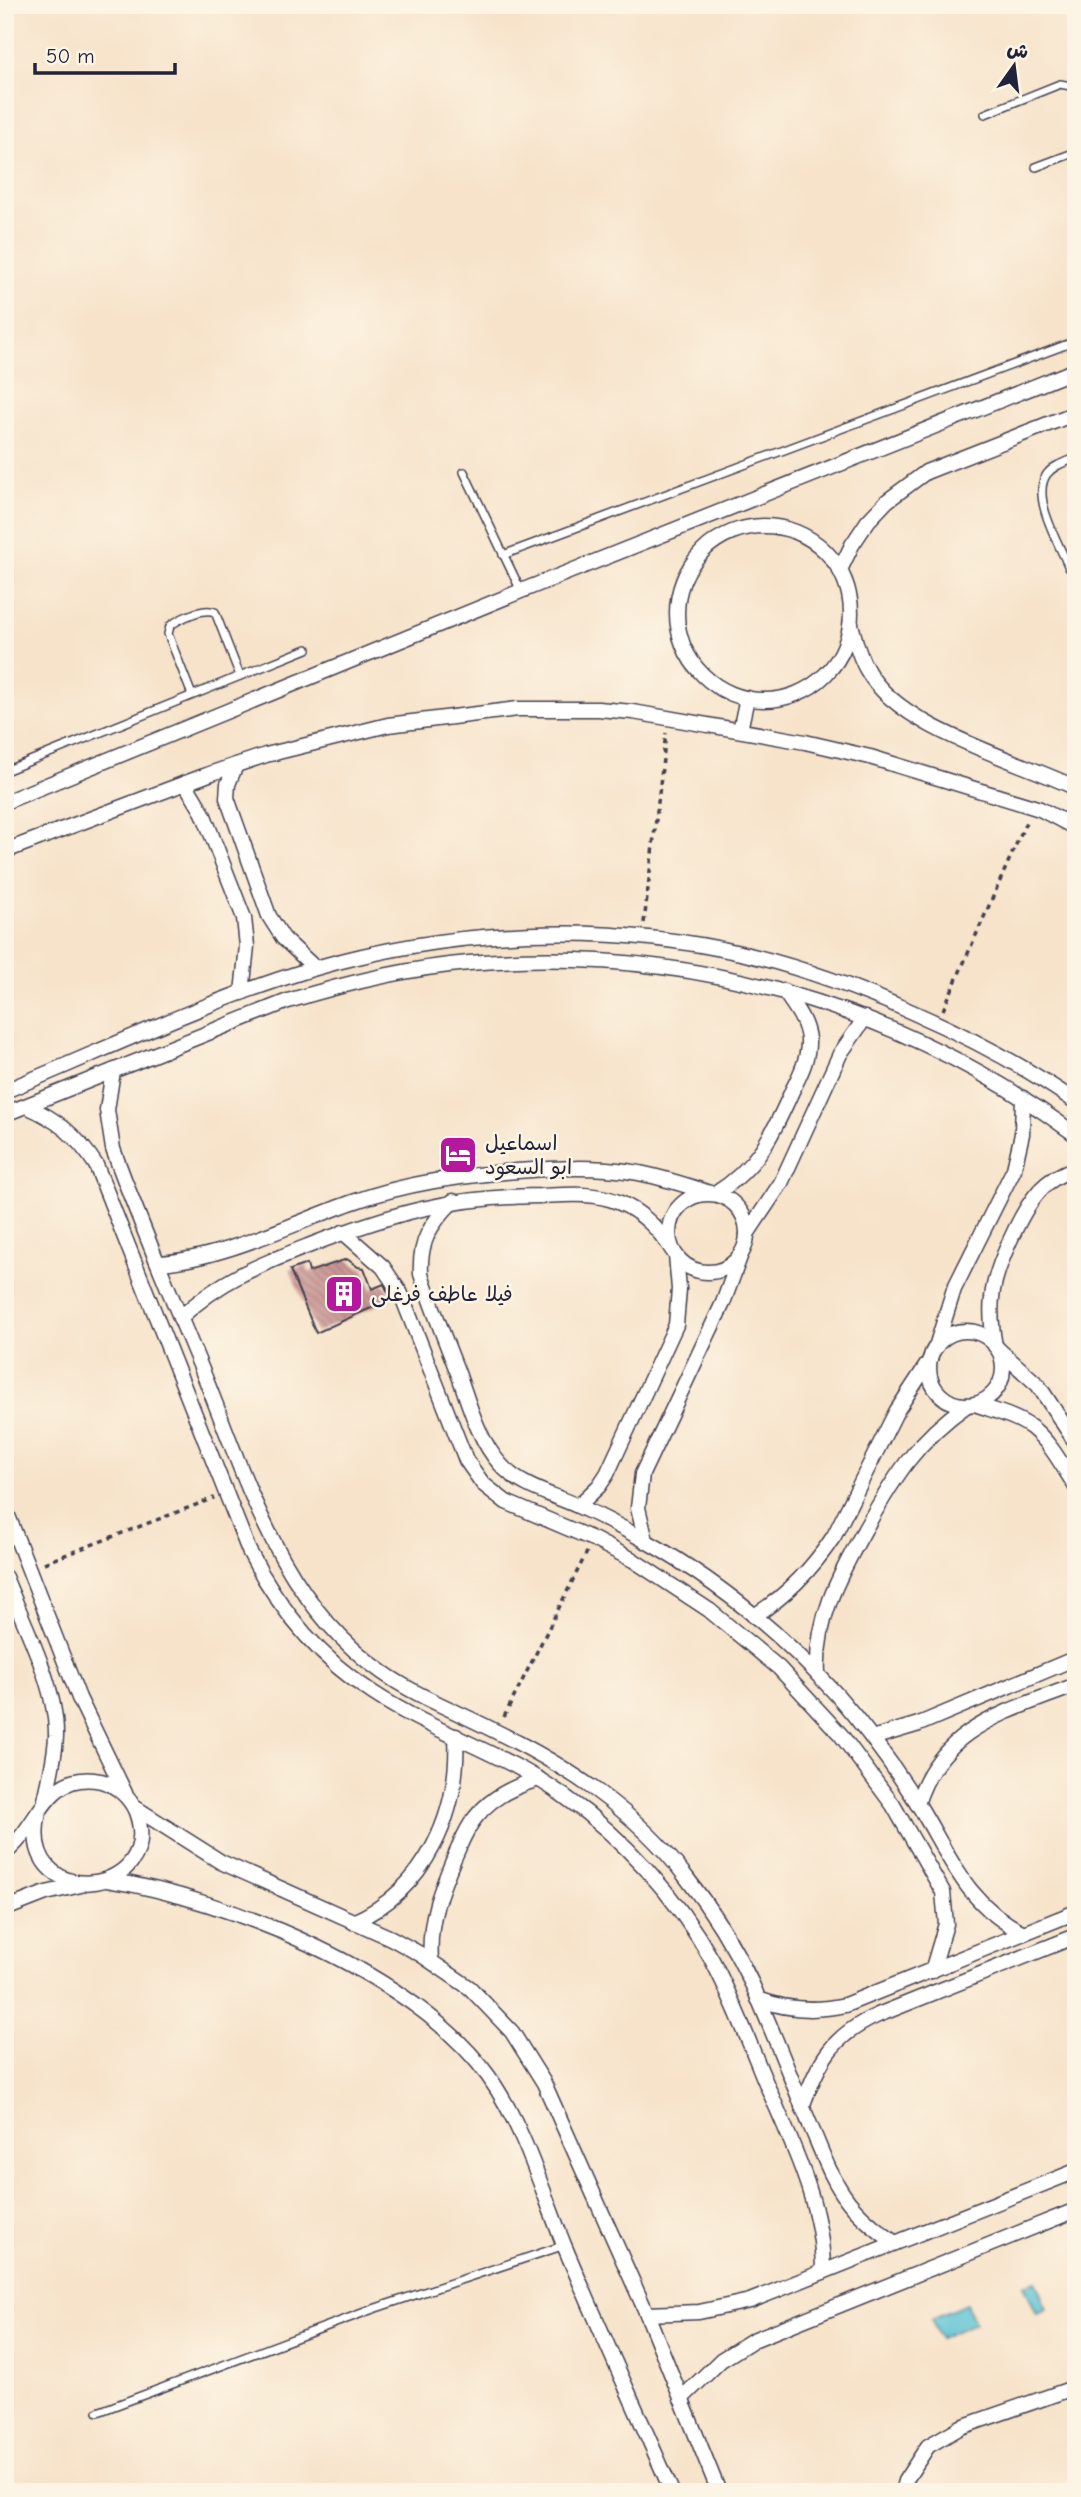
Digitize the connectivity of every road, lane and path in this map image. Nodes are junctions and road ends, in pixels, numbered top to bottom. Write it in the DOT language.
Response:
graph roads {
  1 [pos="1076,87"];
  2 [pos="985,114"];
  3 [pos="1076,152"];
  4 [pos="1036,167"];
  5 [pos="1076,341"];
  6 [pos="1076,370"];
  7 [pos="1076,413"];
  8 [pos="1076,458"];
  9 [pos="464,472"];
  10 [pos="723,509"];
  11 [pos="735,530"];
  12 [pos="503,555"];
  13 [pos="1069,568"];
  14 [pos="840,570"];
  15 [pos="521,591"];
  16 [pos="851,621"];
  17 [pos="307,649"];
  18 [pos="240,676"];
  19 [pos="192,695"];
  20 [pos="747,698"];
  21 [pos="668,717"];
  22 [pos="740,730"];
  23 [pos="236,765"];
  24 [pos="5,771"];
  25 [pos="185,783"];
  26 [pos="1076,788"];
  27 [pos="5,802"];
  28 [pos="1033,807"];
  29 [pos="1076,828"];
  30 [pos="5,851"];
  31 [pos="642,938"];
  32 [pos="315,968"];
  33 [pos="784,991"];
  34 [pos="242,993"];
  35 [pos="865,1018"];
  36 [pos="937,1023"];
  37 [pos="113,1071"];
  38 [pos="5,1091"];
  39 [pos="1023,1098"];
  40 [pos="1076,1102"];
  41 [pos="26,1106"];
  42 [pos="5,1114"];
  43 [pos="1076,1135"];
  44 [pos="1076,1168"];
  45 [pos="712,1194"];
  46 [pos="453,1201"];
  47 [pos="343,1232"];
  48 [pos="747,1234"];
  49 [pos="674,1253"];
  50 [pos="741,1254"];
  51 [pos="159,1263"];
  52 [pos="180,1318"];
  53 [pos="997,1347"];
  54 [pos="933,1354"];
  55 [pos="971,1404"];
  56 [pos="1076,1443"];
  57 [pos="1076,1487"];
  58 [pos="226,1493"];
  59 [pos="578,1506"];
  60 [pos="5,1508"];
  61 [pos="593,1539"];
  62 [pos="646,1541"];
  63 [pos="29,1569"];
  64 [pos="5,1577"];
  65 [pos="754,1616"];
  66 [pos="1076,1658"];
  67 [pos="818,1675"];
  68 [pos="1076,1685"];
  69 [pos="497,1731"];
  70 [pos="456,1735"];
  71 [pos="872,1738"];
  72 [pos="538,1779"];
  73 [pos="131,1802"];
  74 [pos="917,1804"];
  75 [pos="42,1806"];
  76 [pos="5,1853"];
  77 [pos="107,1880"];
  78 [pos="87,1884"];
  79 [pos="5,1909"];
  80 [pos="1076,1912"];
  81 [pos="353,1922"];
  82 [pos="1024,1933"];
  83 [pos="1076,1936"];
  84 [pos="431,1960"];
  85 [pos="932,1970"];
  86 [pos="758,1999"];
  87 [pos="802,2107"];
  88 [pos="1076,2171"];
  89 [pos="1076,2210"];
  90 [pos="895,2243"];
  91 [pos="565,2245"];
  92 [pos="824,2272"];
  93 [pos="647,2314"];
  94 [pos="1076,2387"];
  95 [pos="681,2399"];
  96 [pos="98,2412"];
  97 [pos="672,2492"];
  98 [pos="719,2492"];
  99 [pos="902,2492"];
  1 -- 2 [label="lane"];
  3 -- 4 [label="lane"];
  5 -- 12 [label="lane"];
  6 -- 10 [label="street"];
  7 -- 14 [label="street"];
  8 -- 13 [label="lane"];
  9 -- 12 [label="lane"];
  10 -- 11 [label="street"];
  10 -- 15 [label="street"];
  11 -- 14 [label="street"];
  11 -- 20 [label="street"];
  12 -- 15 [label="lane"];
  14 -- 16 [label="street"];
  15 -- 27 [label="street"];
  16 -- 20 [label="street"];
  16 -- 26 [label="street"];
  17 -- 18 [label="lane"];
  18 -- 19 [label="lane"];
  18 -- 19 [label="lane"];
  19 -- 24 [label="lane"];
  20 -- 22 [label="street"];
  21 -- 22 [label="street"];
  21 -- 23 [label="street"];
  21 -- 31 [label="path"];
  22 -- 28 [label="street"];
  23 -- 25 [label="street"];
  23 -- 32 [label="street"];
  25 -- 30 [label="street"];
  25 -- 34 [label="street"];
  28 -- 29 [label="street"];
  28 -- 36 [label="path"];
  31 -- 32 [label="street"];
  31 -- 36 [label="street"];
  32 -- 34 [label="street"];
  33 -- 35 [label="street"];
  33 -- 37 [label="street"];
  33 -- 45 [label="street"];
  34 -- 38 [label="street"];
  35 -- 39 [label="street"];
  35 -- 48 [label="street"];
  36 -- 40 [label="street"];
  37 -- 41 [label="street"];
  37 -- 51 [label="street"];
  39 -- 43 [label="street"];
  39 -- 54 [label="street"];
  41 -- 42 [label="street"];
  41 -- 58 [label="street"];
  44 -- 53 [label="street"];
  45 -- 48 [label="street"];
  45 -- 49 [label="street"];
  45 -- 51 [label="street"];
  46 -- 47 [label="street"];
  46 -- 49 [label="street"];
  46 -- 59 [label="street"];
  47 -- 52 [label="street"];
  47 -- 61 [label="street"];
  48 -- 50 [label="street"];
  49 -- 50 [label="street"];
  49 -- 59 [label="street"];
  50 -- 62 [label="street"];
  51 -- 52 [label="street"];
  52 -- 69 [label="street"];
  53 -- 54 [label="street"];
  53 -- 55 [label="street"];
  53 -- 56 [label="street"];
  54 -- 55 [label="street"];
  54 -- 65 [label="street"];
  55 -- 57 [label="street"];
  55 -- 67 [label="street"];
  58 -- 63 [label="path"];
  58 -- 70 [label="street"];
  59 -- 62 [label="street"];
  60 -- 63 [label="street"];
  61 -- 69 [label="path"];
  61 -- 85 [label="street"];
  62 -- 65 [label="street"];
  63 -- 73 [label="street"];
  64 -- 75 [label="street"];
  65 -- 67 [label="street"];
  66 -- 71 [label="street"];
  67 -- 71 [label="street"];
  68 -- 74 [label="street"];
  69 -- 86 [label="street"];
  70 -- 72 [label="street"];
  70 -- 81 [label="street"];
  71 -- 74 [label="street"];
  72 -- 84 [label="street"];
  72 -- 92 [label="street"];
  73 -- 75 [label="street"];
  73 -- 77 [label="street"];
  73 -- 81 [label="street"];
  74 -- 82 [label="street"];
  75 -- 76 [label="street"];
  75 -- 78 [label="street"];
  77 -- 78 [label="street"];
  77 -- 91 [label="street"];
  78 -- 79 [label="street"];
  80 -- 82 [label="street"];
  81 -- 84 [label="street"];
  82 -- 85 [label="street"];
  83 -- 87 [label="street"];
  84 -- 93 [label="street"];
  85 -- 86 [label="street"];
  86 -- 87 [label="street"];
  87 -- 90 [label="street"];
  88 -- 90 [label="street"];
  89 -- 95 [label="street"];
  90 -- 92 [label="street"];
  91 -- 96 [label="lane"];
  91 -- 97 [label="street"];
  92 -- 93 [label="street"];
  93 -- 95 [label="street"];
  94 -- 99 [label="street"];
  95 -- 98 [label="street"];
}
